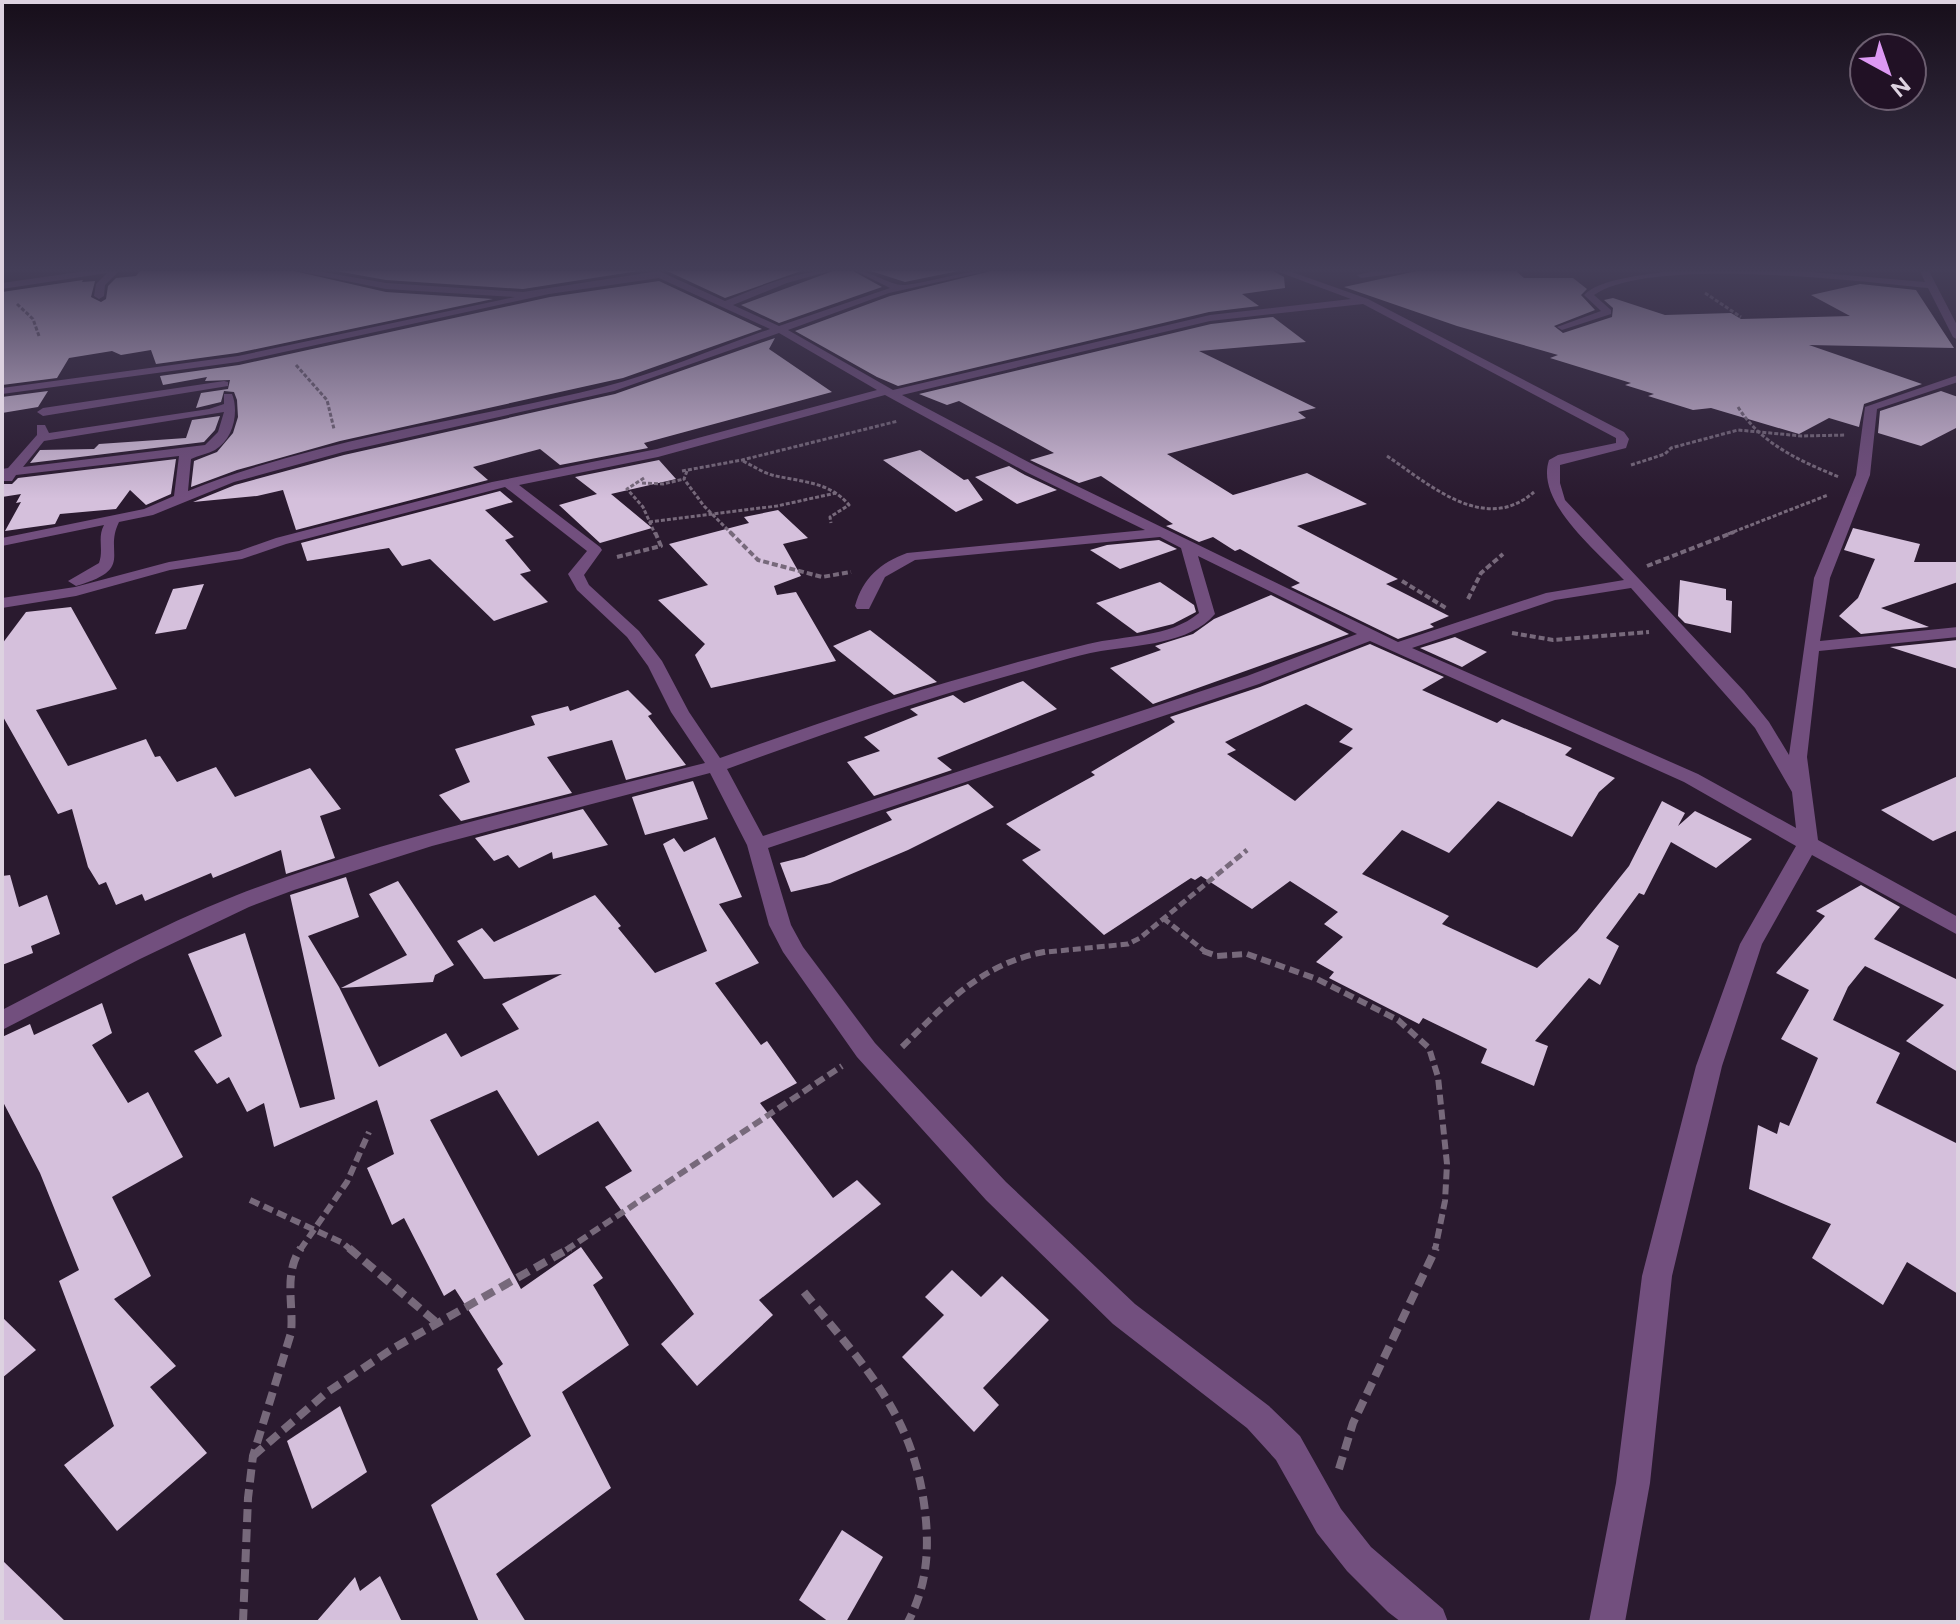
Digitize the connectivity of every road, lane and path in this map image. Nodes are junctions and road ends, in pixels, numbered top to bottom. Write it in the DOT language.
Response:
graph roads {
  1 [pos="293,347"];
  2 [pos="736,347"];
  3 [pos="810,347"];
  4 [pos="1085,347"];
  5 [pos="1451,347"];
  6 [pos="282,349"];
  7 [pos="216,363"];
  8 [pos="1958,378"];
  9 [pos="52,384"];
  10 [pos="224,384"];
  11 [pos="2,391"];
  12 [pos="889,392"];
  13 [pos="146,395"];
  14 [pos="231,406"];
  15 [pos="1738,407"];
  16 [pos="43,412"];
  17 [pos="926,414"];
  18 [pos="137,423"];
  19 [pos="1754,430"];
  20 [pos="1867,435"];
  21 [pos="41,438"];
  22 [pos="205,449"];
  23 [pos="341,449"];
  24 [pos="1387,456"];
  25 [pos="660,458"];
  26 [pos="114,460"];
  27 [pos="742,460"];
  28 [pos="1627,466"];
  29 [pos="687,471"];
  30 [pos="5,477"];
  31 [pos="684,479"];
  32 [pos="508,483"];
  33 [pos="639,483"];
  34 [pos="1554,485"];
  35 [pos="620,486"];
  36 [pos="631,486"];
  37 [pos="1858,487"];
  38 [pos="836,493"];
  39 [pos="181,499"];
  40 [pos="712,514"];
  41 [pos="113,521"];
  42 [pos="648,522"];
  43 [pos="831,523"];
  44 [pos="1161,533"];
  45 [pos="2,542"];
  46 [pos="1188,546"];
  47 [pos="1503,554"];
  48 [pos="893,564"];
  49 [pos="582,568"];
  50 [pos="1630,578"];
  51 [pos="1402,581"];
  52 [pos="2,601"];
  53 [pos="863,606"];
  54 [pos="1468,620"];
  55 [pos="1958,632"];
  56 [pos="1370,635"];
  57 [pos="1685,636"];
  58 [pos="1811,647"];
  59 [pos="1397,648"];
  60 [pos="716,766"];
  61 [pos="1800,791"];
  62 [pos="1808,843"];
  63 [pos="757,845"];
  64 [pos="1247,850"];
  65 [pos="1163,918"];
  66 [pos="1958,927"];
  67 [pos="2,1021"];
  68 [pos="874,1058"];
  69 [pos="369,1132"];
  70 [pos="250,1200"];
  71 [pos="313,1228"];
  72 [pos="804,1292"];
  73 [pos="437,1323"];
  74 [pos="253,1456"];
  75 [pos="1329,1521"];
  76 [pos="243,1622"];
  77 [pos="908,1622"];
  78 [pos="1430,1622"];
  79 [pos="1607,1622"];
  1 -- 6 [label="street"];
  2 -- 23 [label="street"];
  3 -- 12 [label="street"];
  4 -- 12 [label="street"];
  5 -- 34 [label="street"];
  6 -- 7 [label="street"];
  6 -- 23 [label="path"];
  7 -- 9 [label="street"];
  7 -- 10 [label="street"];
  8 -- 20 [label="street"];
  9 -- 11 [label="street"];
  9 -- 16 [label="street"];
  10 -- 13 [label="street"];
  10 -- 14 [label="street"];
  12 -- 17 [label="street"];
  12 -- 25 [label="street"];
  13 -- 16 [label="street"];
  13 -- 18 [label="street"];
  14 -- 18 [label="street"];
  14 -- 22 [label="street"];
  15 -- 19 [label="path"];
  16 -- 21 [label="street"];
  17 -- 27 [label="path"];
  17 -- 44 [label="street"];
  18 -- 21 [label="street"];
  18 -- 26 [label="street"];
  19 -- 20 [label="path"];
  19 -- 28 [label="path"];
  19 -- 37 [label="path"];
  20 -- 37 [label="street"];
  21 -- 30 [label="street"];
  22 -- 26 [label="street"];
  22 -- 39 [label="street"];
  23 -- 39 [label="street"];
  24 -- 34 [label="path"];
  25 -- 29 [label="path"];
  25 -- 32 [label="street"];
  25 -- 33 [label="path"];
  26 -- 30 [label="street"];
  27 -- 29 [label="path"];
  27 -- 38 [label="path"];
  29 -- 31 [label="path"];
  31 -- 33 [label="path"];
  31 -- 40 [label="path"];
  32 -- 49 [label="street"];
  32 -- 52 [label="street"];
  33 -- 36 [label="path"];
  34 -- 50 [label="street"];
  35 -- 36 [label="path"];
  36 -- 42 [label="path"];
  37 -- 50 [label="path"];
  37 -- 58 [label="street"];
  38 -- 40 [label="path"];
  38 -- 43 [label="path"];
  39 -- 41 [label="street"];
  40 -- 42 [label="path"];
  40 -- 48 [label="path"];
  41 -- 45 [label="street"];
  41 -- 52 [label="street"];
  42 -- 49 [label="path"];
  44 -- 46 [label="street"];
  44 -- 48 [label="street"];
  46 -- 56 [label="street"];
  46 -- 60 [label="street"];
  47 -- 54 [label="path"];
  48 -- 53 [label="street"];
  49 -- 60 [label="street"];
  50 -- 54 [label="street"];
  50 -- 57 [label="street"];
  51 -- 54 [label="path"];
  54 -- 57 [label="path"];
  54 -- 59 [label="street"];
  55 -- 58 [label="street"];
  56 -- 59 [label="street"];
  56 -- 63 [label="street"];
  57 -- 61 [label="street"];
  58 -- 61 [label="street"];
  59 -- 62 [label="street"];
  60 -- 63 [label="street"];
  60 -- 67 [label="street"];
  61 -- 62 [label="street"];
  62 -- 66 [label="street"];
  62 -- 79 [label="street"];
  63 -- 68 [label="street"];
  64 -- 65 [label="path"];
  65 -- 68 [label="path"];
  65 -- 75 [label="path"];
  68 -- 73 [label="path"];
  68 -- 75 [label="street"];
  69 -- 71 [label="path"];
  70 -- 71 [label="path"];
  71 -- 73 [label="path"];
  71 -- 74 [label="path"];
  72 -- 77 [label="path"];
  73 -- 74 [label="path"];
  74 -- 76 [label="path"];
  75 -- 78 [label="street"];
}
